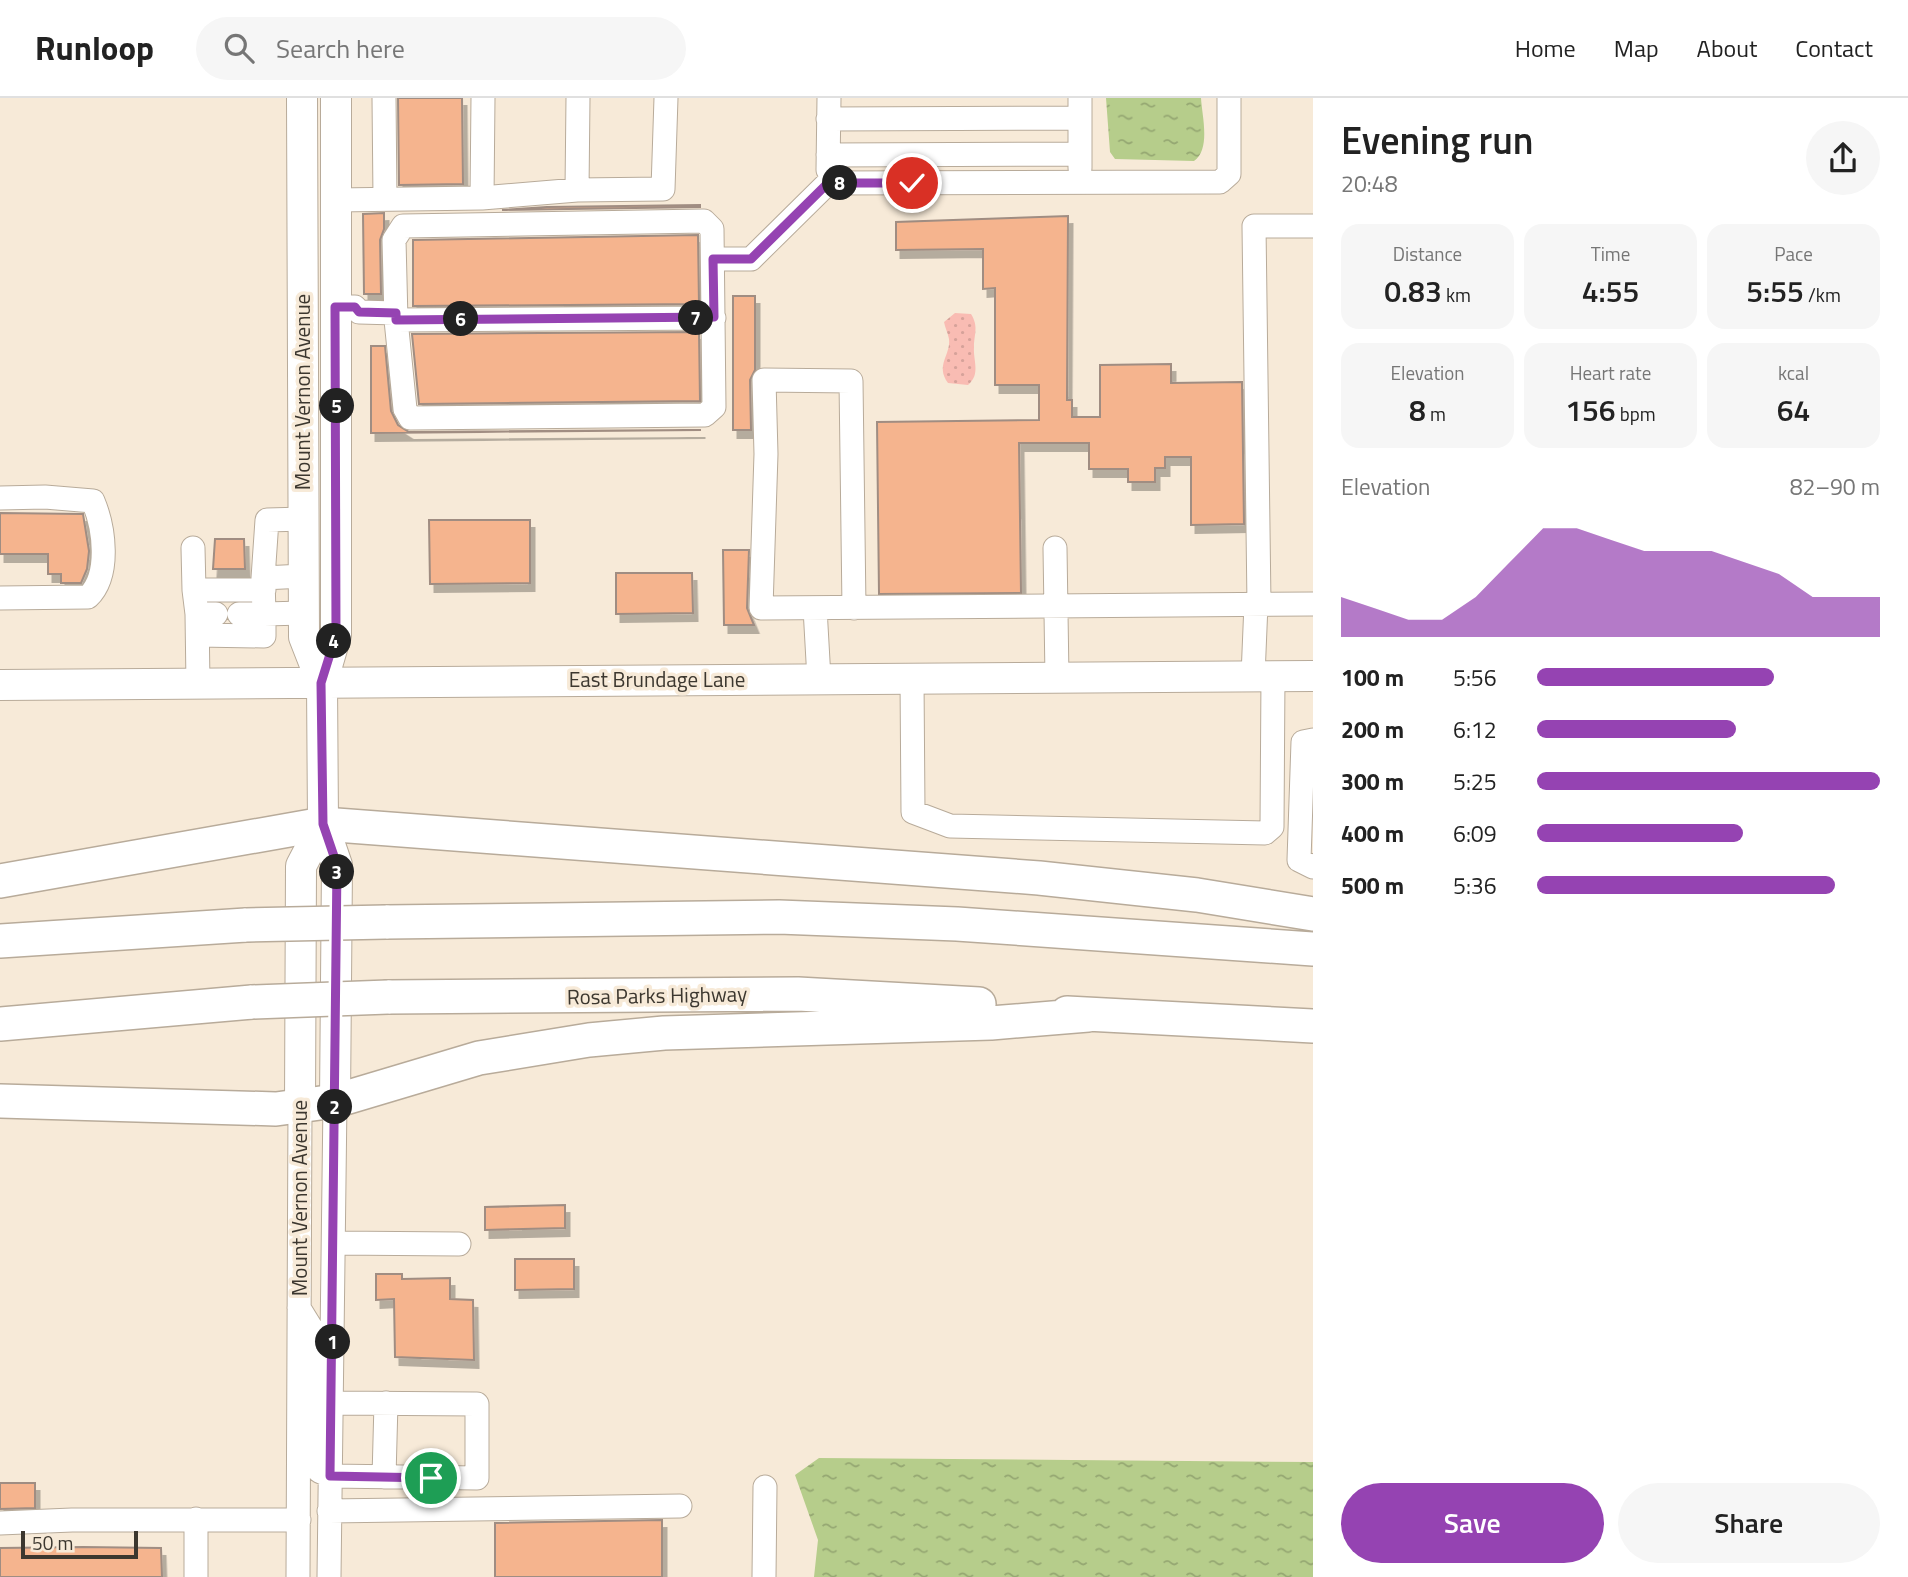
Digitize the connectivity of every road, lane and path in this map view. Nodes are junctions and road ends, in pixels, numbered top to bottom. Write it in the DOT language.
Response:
graph roads {
  1 [pos="384,98"];
  2 [pos="483,98"];
  3 [pos="578,98"];
  4 [pos="666,98"];
  5 [pos="1230,98"];
  6 [pos="302,107"];
  7 [pos="336,107"];
  8 [pos="1080,108"];
  9 [pos="828,109"];
  10 [pos="1080,154"];
  11 [pos="828,155"];
  12 [pos="1080,182"];
  13 [pos="828,183"];
  14 [pos="577,190"];
  15 [pos="482,198"];
  16 [pos="385,199"];
  17 [pos="336,200"];
  18 [pos="1313,226"];
  19 [pos="713,259"];
  20 [pos="345,307"];
  21 [pos="396,312"];
  22 [pos="714,317"];
  23 [pos="0,498"];
  24 [pos="304,519"];
  25 [pos="193,548"];
  26 [pos="1055,548"];
  27 [pos="304,576"];
  28 [pos="263,584"];
  29 [pos="194,590"];
  30 [pos="0,598"];
  31 [pos="1257,604"];
  32 [pos="1313,604"];
  33 [pos="815,608"];
  34 [pos="854,608"];
  35 [pos="1056,608"];
  36 [pos="304,613"];
  37 [pos="239,614"];
  38 [pos="264,614"];
  39 [pos="204,621"];
  40 [pos="1263,676"];
  41 [pos="1313,676"];
  42 [pos="1057,678"];
  43 [pos="819,679"];
  44 [pos="912,679"];
  45 [pos="321,683"];
  46 [pos="198,684"];
  47 [pos="0,685"];
  48 [pos="1313,740"];
  49 [pos="1307,800"];
  50 [pos="323,824"];
  51 [pos="1313,867"];
  52 [pos="0,881"];
  53 [pos="1313,914"];
  54 [pos="0,941"];
  55 [pos="1313,949"];
  56 [pos="1088,1015"];
  57 [pos="0,1024"];
  58 [pos="1313,1026"];
  59 [pos="0,1101"];
  60 [pos="335,1101"];
  61 [pos="300,1106"];
  62 [pos="335,1243"];
  63 [pos="459,1244"];
  64 [pos="299,1308"];
  65 [pos="332,1403"];
  66 [pos="386,1403"];
  67 [pos="330,1476"];
  68 [pos="384,1477"];
  69 [pos="765,1487"];
  70 [pos="680,1506"];
  71 [pos="329,1511"];
  72 [pos="196,1519"];
  73 [pos="299,1520"];
  74 [pos="0,1523"];
  75 [pos="196,1577"];
  76 [pos="298,1577"];
  77 [pos="329,1577"];
  78 [pos="764,1577"];
  1 -- 16 [label="street"];
  2 -- 15 [label="street"];
  3 -- 14 [label="street"];
  4 -- 14 [label="street"];
  5 -- 12 [label="street"];
  6 -- 7 [label="main road"];
  6 -- 24 [label="main road, Mount Vernon Avenue"];
  7 -- 17 [label="main road, Mount Vernon Avenue"];
  8 -- 9 [label="street"];
  8 -- 10 [label="street"];
  9 -- 11 [label="street"];
  10 -- 11 [label="street"];
  10 -- 12 [label="street"];
  11 -- 13 [label="street"];
  12 -- 13 [label="street"];
  13 -- 19 [label="street"];
  14 -- 15 [label="street"];
  15 -- 16 [label="street"];
  16 -- 17 [label="street"];
  17 -- 20 [label="main road, Mount Vernon Avenue"];
  18 -- 31 [label="street"];
  19 -- 21 [label="street"];
  19 -- 22 [label="street"];
  20 -- 21 [label="street"];
  20 -- 45 [label="main road, Mount Vernon Avenue"];
  21 -- 22 [label="street"];
  21 -- 22 [label="street"];
  23 -- 30 [label="street"];
  24 -- 27 [label="main road, Mount Vernon Avenue"];
  24 -- 28 [label="street"];
  25 -- 29 [label="street"];
  26 -- 35 [label="street"];
  27 -- 28 [label="street"];
  27 -- 36 [label="main road, Mount Vernon Avenue"];
  28 -- 29 [label="street"];
  28 -- 38 [label="street"];
  29 -- 39 [label="street"];
  31 -- 32 [label="street"];
  31 -- 35 [label="street"];
  31 -- 40 [label="street"];
  33 -- 34 [label="street"];
  33 -- 34 [label="street"];
  33 -- 43 [label="street"];
  34 -- 35 [label="street"];
  35 -- 42 [label="street"];
  36 -- 38 [label="street"];
  36 -- 45 [label="main road, Mount Vernon Avenue"];
  37 -- 38 [label="street"];
  38 -- 39 [label="street"];
  39 -- 46 [label="street"];
  40 -- 41 [label="main road, East Brundage Lane"];
  40 -- 42 [label="main road, East Brundage Lane"];
  40 -- 44 [label="street"];
  42 -- 44 [label="main road, East Brundage Lane"];
  43 -- 44 [label="main road, East Brundage Lane"];
  43 -- 45 [label="main road, East Brundage Lane"];
  45 -- 46 [label="main road, East Brundage Lane"];
  45 -- 50 [label="main road, Mount Vernon Avenue"];
  46 -- 47 [label="main road, East Brundage Lane"];
  48 -- 49 [label="street"];
  49 -- 51 [label="street"];
  50 -- 52 [label="highway"];
  50 -- 53 [label="highway"];
  50 -- 60 [label="main road, Mount Vernon Avenue"];
  50 -- 61 [label="main road, Mount Vernon Avenue"];
  54 -- 55 [label="highway, bridge"];
  56 -- 57 [label="highway, Rosa Parks Highway, bridge"];
  56 -- 58 [label="highway, Rosa Parks Highway"];
  56 -- 60 [label="highway"];
  59 -- 61 [label="highway"];
  60 -- 61 [label="highway"];
  60 -- 62 [label="street, Mount Vernon Avenue"];
  61 -- 64 [label="street, Mount Vernon Avenue"];
  62 -- 63 [label="street"];
  62 -- 65 [label="street, Mount Vernon Avenue"];
  64 -- 67 [label="street"];
  64 -- 73 [label="street, Mount Vernon Avenue"];
  65 -- 66 [label="street"];
  65 -- 67 [label="street, Mount Vernon Avenue"];
  66 -- 68 [label="street"];
  66 -- 68 [label="street"];
  67 -- 68 [label="street"];
  67 -- 71 [label="street, Mount Vernon Avenue"];
  69 -- 78 [label="street"];
  70 -- 71 [label="street"];
  71 -- 77 [label="street, Mount Vernon Avenue"];
  72 -- 73 [label="street"];
  72 -- 74 [label="street"];
  72 -- 75 [label="street"];
  73 -- 76 [label="street, Mount Vernon Avenue"];
}
